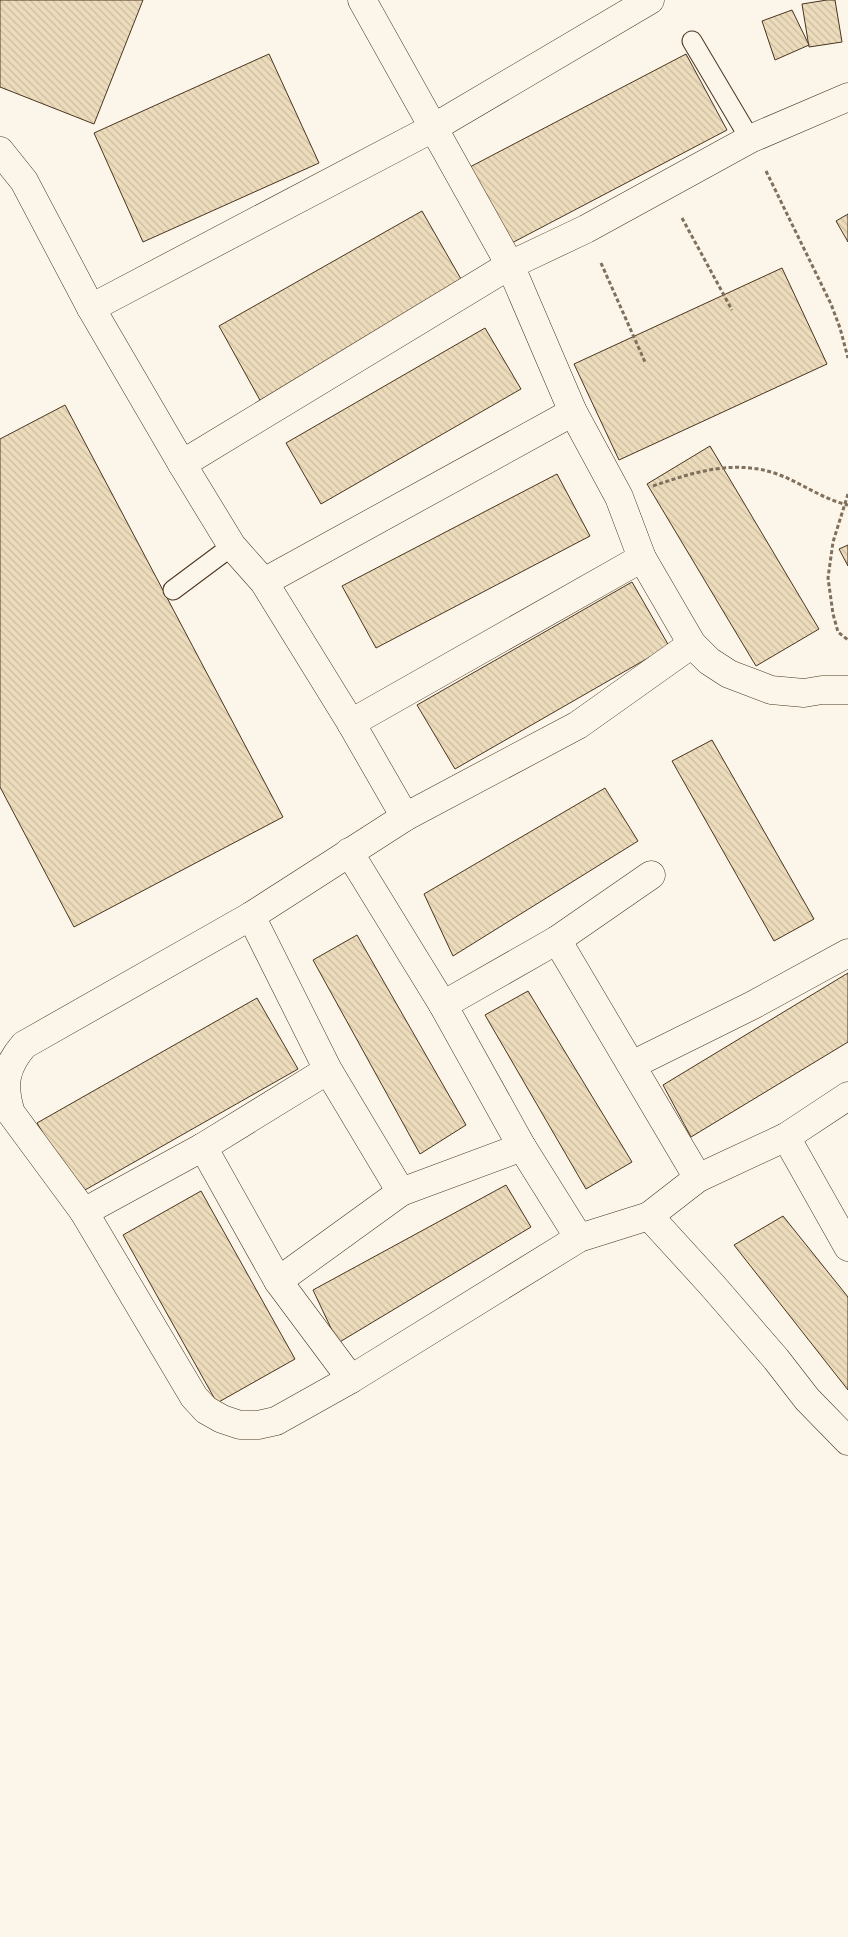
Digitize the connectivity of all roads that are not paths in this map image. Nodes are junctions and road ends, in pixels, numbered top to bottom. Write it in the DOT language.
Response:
graph roads {
  1 [pos="362,0"];
  2 [pos="650,0"];
  3 [pos="692,41"];
  4 [pos="848,97"];
  5 [pos="434,128"];
  6 [pos="750,139"];
  7 [pos="0,151"];
  8 [pos="510,265"];
  9 [pos="91,308"];
  10 [pos="573,412"];
  11 [pos="182,464"];
  12 [pos="232,546"];
  13 [pos="642,558"];
  14 [pos="264,582"];
  15 [pos="173,590"];
  16 [pos="692,644"];
  17 [pos="848,690"];
  18 [pos="351,722"];
  19 [pos="405,817"];
  20 [pos="349,852"];
  21 [pos="651,875"];
  22 [pos="251,916"];
  23 [pos="557,940"];
  24 [pos="848,953"];
  25 [pos="443,1005"];
  26 [pos="632,1065"];
  27 [pos="328,1070"];
  28 [pos="848,1096"];
  29 [pos="786,1137"];
  30 [pos="203,1147"];
  31 [pos="522,1147"];
  32 [pos="698,1178"];
  33 [pos="401,1192"];
  34 [pos="84,1212"];
  35 [pos="649,1216"];
  36 [pos="579,1238"];
  37 [pos="848,1248"];
  38 [pos="278,1281"];
  39 [pos="350,1379"];
  40 [pos="848,1441"];
  1 -- 5 [label="street"];
  2 -- 5 [label="street"];
  3 -- 6 [label="lane"];
  4 -- 6 [label="street"];
  5 -- 8 [label="street"];
  5 -- 9 [label="street"];
  6 -- 8 [label="street"];
  7 -- 9 [label="street"];
  8 -- 10 [label="street"];
  8 -- 11 [label="street"];
  9 -- 11 [label="street"];
  10 -- 13 [label="street"];
  10 -- 14 [label="street"];
  11 -- 12 [label="street"];
  12 -- 14 [label="street"];
  12 -- 15 [label="lane"];
  13 -- 16 [label="street"];
  13 -- 18 [label="street"];
  14 -- 18 [label="street"];
  16 -- 17 [label="street"];
  16 -- 19 [label="street"];
  18 -- 19 [label="street"];
  19 -- 20 [label="street"];
  20 -- 22 [label="street"];
  20 -- 25 [label="street"];
  21 -- 23 [label="street"];
  22 -- 27 [label="street"];
  22 -- 34 [label="street"];
  23 -- 25 [label="street"];
  23 -- 26 [label="street"];
  24 -- 26 [label="street"];
  25 -- 31 [label="street"];
  26 -- 32 [label="street"];
  27 -- 30 [label="street"];
  27 -- 33 [label="street"];
  28 -- 29 [label="street"];
  29 -- 32 [label="street"];
  29 -- 37 [label="street"];
  30 -- 34 [label="street"];
  30 -- 38 [label="street"];
  31 -- 33 [label="street"];
  31 -- 36 [label="street"];
  32 -- 35 [label="street"];
  33 -- 38 [label="street"];
  34 -- 39 [label="street"];
  35 -- 36 [label="street"];
  35 -- 40 [label="street"];
  36 -- 39 [label="street"];
  38 -- 39 [label="street"];
}
